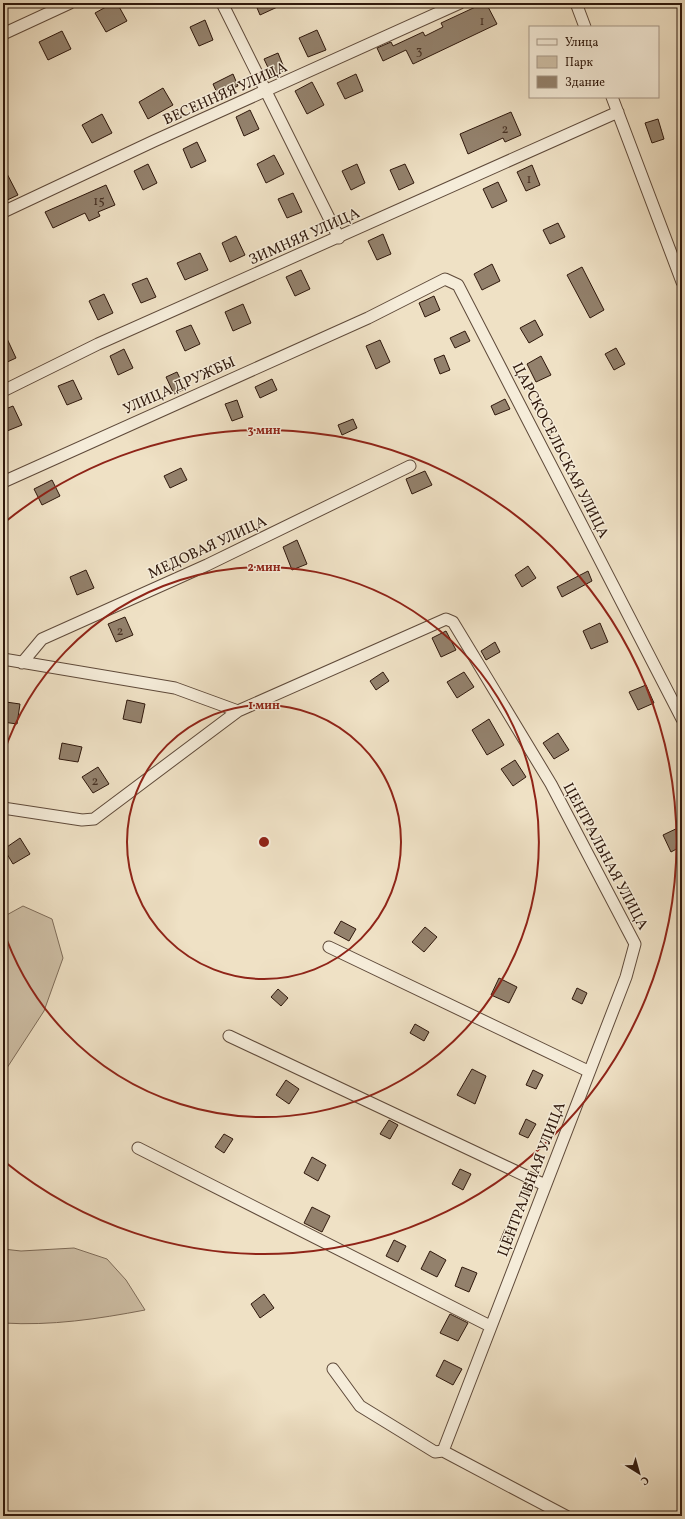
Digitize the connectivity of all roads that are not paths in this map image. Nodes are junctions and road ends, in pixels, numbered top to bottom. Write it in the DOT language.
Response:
graph roads {
  1 [pos="70,3"];
  2 [pos="222,3"];
  3 [pos="460,3"];
  4 [pos="576,3"];
  5 [pos="585,26"];
  6 [pos="3,34"];
  7 [pos="266,91"];
  8 [pos="612,98"];
  9 [pos="618,112"];
  10 [pos="3,212"];
  11 [pos="339,238"];
  12 [pos="682,282"];
  13 [pos="368,318"];
  14 [pos="3,391"];
  15 [pos="410,466"];
  16 [pos="3,482"];
  17 [pos="3,659"];
  18 [pos="22,663"];
  19 [pos="238,711"];
  20 [pos="682,719"];
  21 [pos="3,808"];
  22 [pos="329,947"];
  23 [pos="229,1036"];
  24 [pos="588,1071"];
  25 [pos="138,1148"];
  26 [pos="545,1185"];
  27 [pos="490,1326"];
  28 [pos="333,1369"];
  29 [pos="443,1451"];
  30 [pos="566,1516"];
  1 -- 6 [label="street"];
  2 -- 7 [label="street"];
  3 -- 7 [label="street, ВЕСЕННЯЯ УЛИЦА"];
  4 -- 5 [label="street"];
  7 -- 10 [label="street, ВЕСЕННЯЯ УЛИЦА"];
  7 -- 11 [label="street"];
  8 -- 9 [label="street"];
  9 -- 11 [label="street, ЗИМНЯЯ УЛИЦА"];
  9 -- 12 [label="street"];
  11 -- 14 [label="street, ЗИМНЯЯ УЛИЦА"];
  13 -- 16 [label="street, УЛИЦА ДРУЖБЫ"];
  13 -- 20 [label="street, ЦАРСКОСЕЛЬСКАЯ УЛИЦА"];
  15 -- 18 [label="street, МЕДОВАЯ УЛИЦА"];
  17 -- 18 [label="street"];
  18 -- 19 [label="street"];
  19 -- 21 [label="street, ЦЕНТРАЛЬНАЯ УЛИЦА"];
  19 -- 24 [label="street, ЦЕНТРАЛЬНАЯ УЛИЦА"];
  22 -- 24 [label="street"];
  23 -- 26 [label="street"];
  24 -- 26 [label="street, ЦЕНТРАЛЬНАЯ УЛИЦА"];
  25 -- 27 [label="street"];
  26 -- 27 [label="street, ЦЕНТРАЛЬНАЯ УЛИЦА"];
  27 -- 29 [label="street, ЦЕНТРАЛЬНАЯ УЛИЦА"];
  28 -- 29 [label="street"];
  29 -- 30 [label="street"];
}
